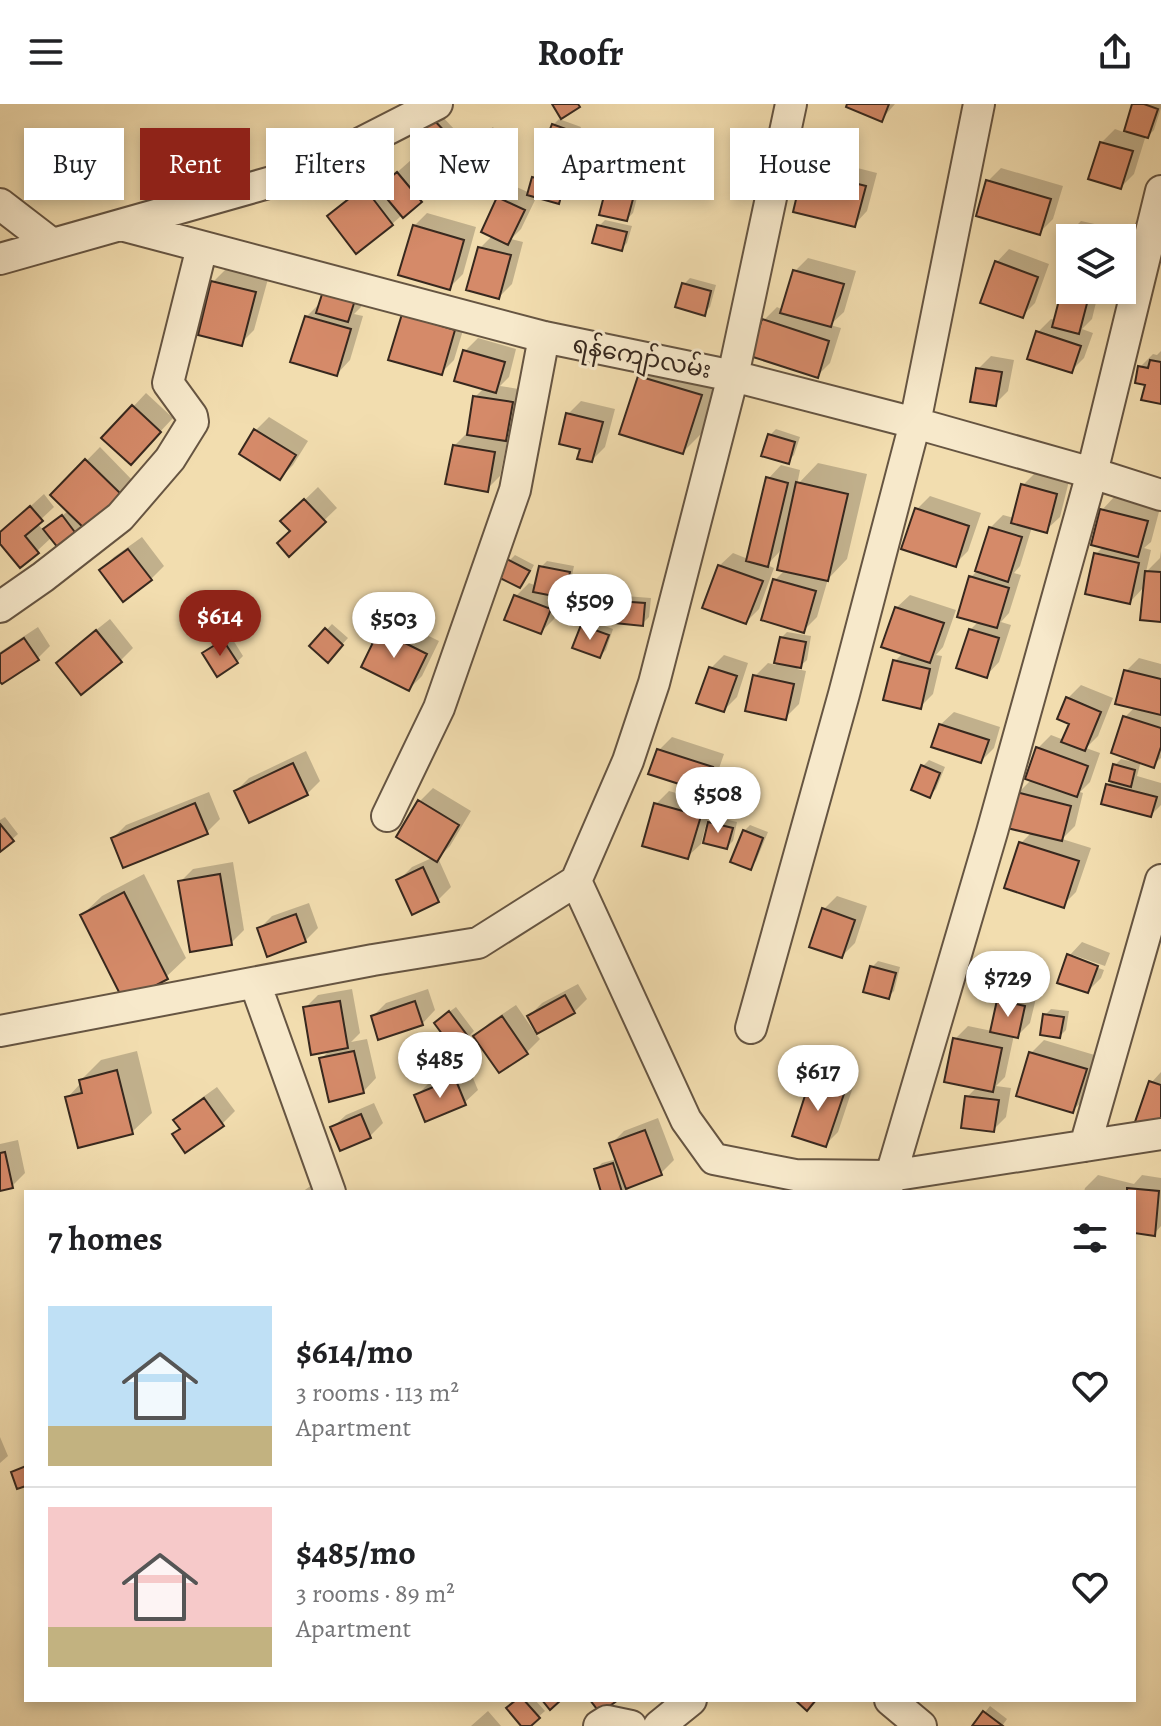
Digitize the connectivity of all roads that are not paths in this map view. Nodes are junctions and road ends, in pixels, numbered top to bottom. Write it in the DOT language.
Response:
graph roads {
  1 [pos="437,104"];
  2 [pos="791,104"];
  3 [pos="979,104"];
  4 [pos="1161,191"];
  5 [pos="0,204"];
  6 [pos="121,225"];
  7 [pos="52,244"];
  8 [pos="202,247"];
  9 [pos="0,259"];
  10 [pos="544,337"];
  11 [pos="733,376"];
  12 [pos="915,423"];
  13 [pos="1092,473"];
  14 [pos="1161,495"];
  15 [pos="0,607"];
  16 [pos="387,816"];
  17 [pos="1161,880"];
  18 [pos="576,881"];
  19 [pos="255,983"];
  20 [pos="751,1028"];
  21 [pos="0,1031"];
  22 [pos="1161,1134"];
  23 [pos="1085,1146"];
  24 [pos="888,1184"];
  25 [pos="329,1190"];
  26 [pos="689,1702"];
  27 [pos="892,1702"];
  28 [pos="599,1726"];
  29 [pos="631,1726"];
  30 [pos="659,1726"];
  31 [pos="921,1726"];
  1 -- 6 [label="street"];
  2 -- 11 [label="street"];
  3 -- 12 [label="street"];
  4 -- 13 [label="street"];
  5 -- 7 [label="street"];
  6 -- 7 [label="street"];
  6 -- 8 [label="street, ရန်ကျော်လမ်း"];
  7 -- 9 [label="street"];
  8 -- 10 [label="street, ရန်ကျော်လမ်း"];
  8 -- 15 [label="street"];
  10 -- 11 [label="street, ရန်ကျော်လမ်း"];
  10 -- 16 [label="street"];
  11 -- 12 [label="street, ရန်ကျော်လမ်း"];
  11 -- 18 [label="street"];
  12 -- 13 [label="street, ရန်ကျော်လမ်း"];
  12 -- 20 [label="street"];
  13 -- 14 [label="street, ရန်ကျော်လမ်း"];
  13 -- 24 [label="street"];
  17 -- 23 [label="street"];
  18 -- 19 [label="street"];
  18 -- 24 [label="street"];
  19 -- 21 [label="street"];
  19 -- 25 [label="street"];
  22 -- 23 [label="street"];
  23 -- 24 [label="street"];
  26 -- 30 [label="street"];
  27 -- 31 [label="street"];
  28 -- 29 [label="street"];
}
